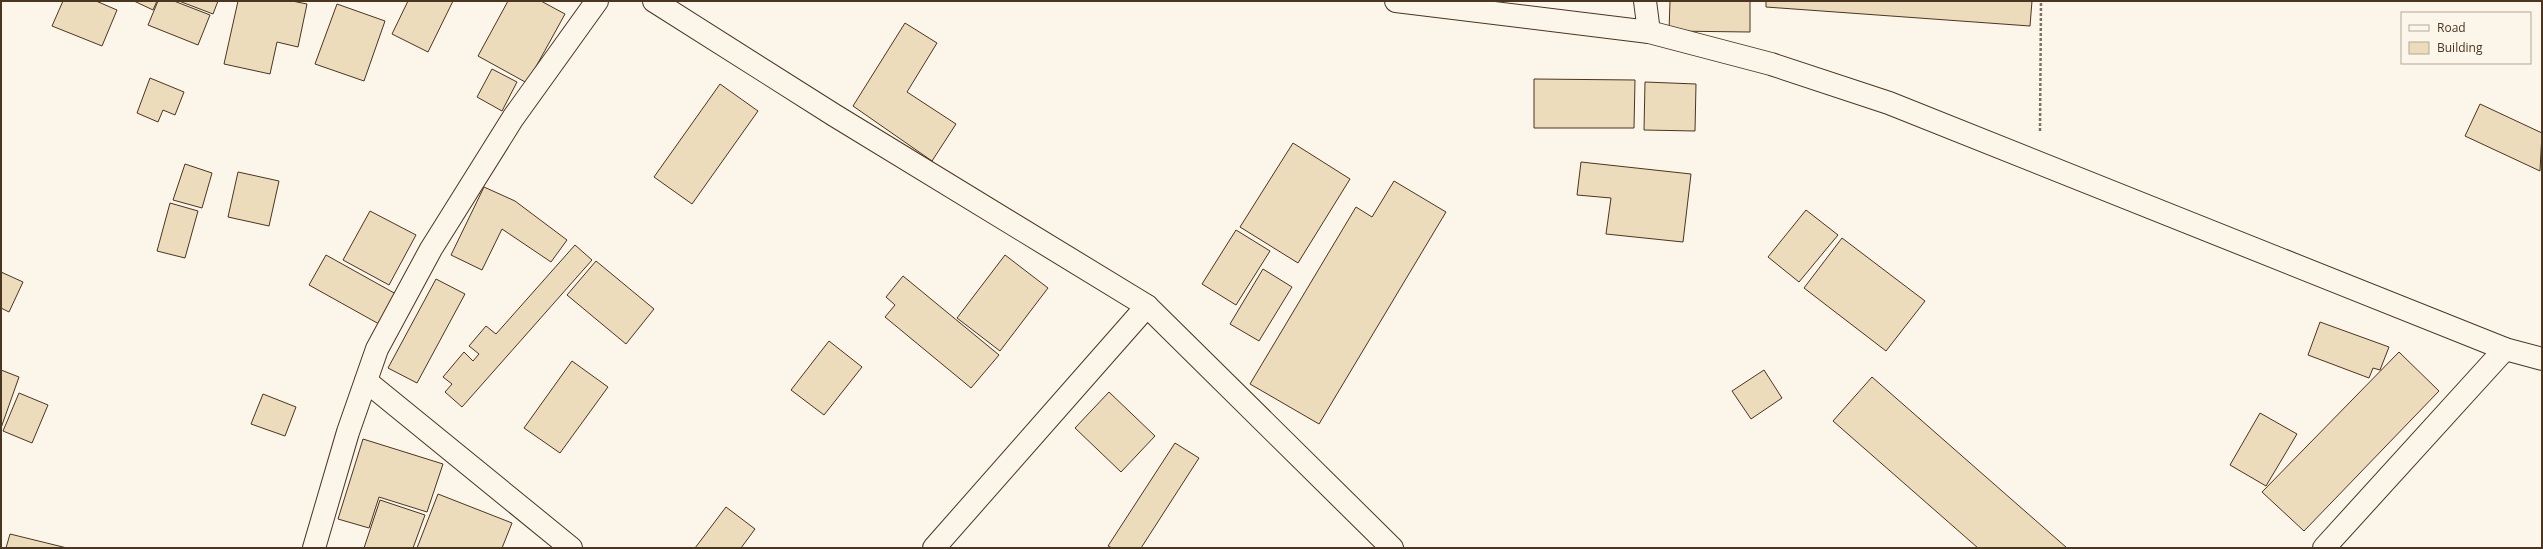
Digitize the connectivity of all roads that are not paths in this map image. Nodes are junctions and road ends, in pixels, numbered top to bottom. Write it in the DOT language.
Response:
graph roads {
  1 [pos="598,1"];
  2 [pos="654,1"];
  3 [pos="1396,1"];
  4 [pos="1645,1"];
  5 [pos="1649,32"];
  6 [pos="1147,306"];
  7 [pos="2504,349"];
  8 [pos="2542,359"];
  9 [pos="366,381"];
  10 [pos="314,548"];
  11 [pos="571,548"];
  12 [pos="934,548"];
  13 [pos="1392,548"];
  14 [pos="2324,548"];
  1 -- 9 [label="street"];
  2 -- 6 [label="street"];
  3 -- 5 [label="street"];
  4 -- 5 [label="street"];
  5 -- 7 [label="street"];
  6 -- 12 [label="street"];
  6 -- 13 [label="street"];
  7 -- 8 [label="street"];
  7 -- 14 [label="street"];
  9 -- 10 [label="street"];
  9 -- 11 [label="street"];
}
